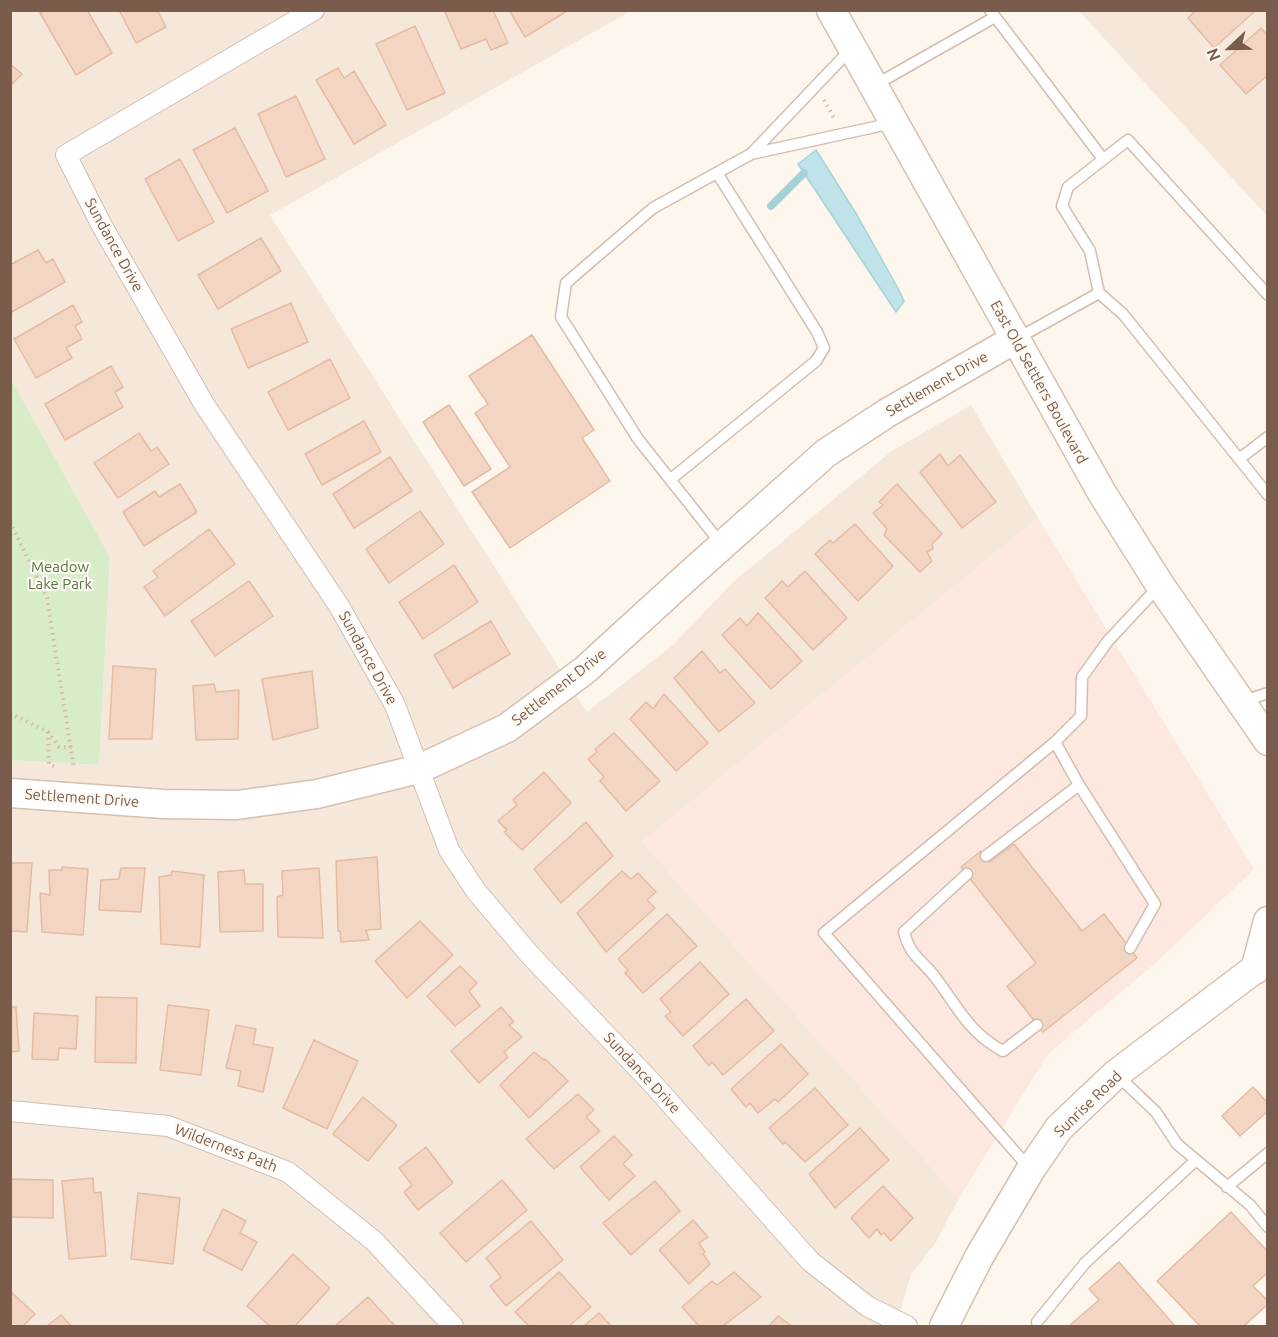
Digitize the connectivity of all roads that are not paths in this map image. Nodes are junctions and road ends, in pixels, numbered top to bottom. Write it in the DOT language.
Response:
graph roads {
  1 [pos="314,10"];
  2 [pos="831,10"];
  3 [pos="992,14"];
  4 [pos="852,48"];
  5 [pos="873,86"];
  6 [pos="894,122"];
  7 [pos="751,154"];
  8 [pos="1103,159"];
  9 [pos="717,172"];
  10 [pos="1099,293"];
  11 [pos="1268,295"];
  12 [pos="1015,339"];
  13 [pos="1268,437"];
  14 [pos="1239,459"];
  15 [pos="670,479"];
  16 [pos="1268,495"];
  17 [pos="722,545"];
  18 [pos="1160,585"];
  19 [pos="1254,697"];
  20 [pos="1268,741"];
  21 [pos="1055,742"];
  22 [pos="419,769"];
  23 [pos="1079,784"];
  24 [pos="10,793"];
  25 [pos="986,856"];
  26 [pos="967,874"];
  27 [pos="1268,921"];
  28 [pos="1130,948"];
  29 [pos="1263,966"];
  30 [pos="1037,1025"];
  31 [pos="1116,1074"];
  32 [pos="10,1111"];
  33 [pos="1268,1153"];
  34 [pos="1196,1160"];
  35 [pos="1031,1169"];
  36 [pos="1227,1186"];
  37 [pos="1268,1227"];
  38 [pos="1037,1322"];
  39 [pos="453,1326"];
  40 [pos="907,1326"];
  41 [pos="944,1326"];
  1 -- 22 [label="street, Sundance Drive"];
  2 -- 4 [label="main road, East Old Settlers Boulevard"];
  3 -- 5 [label="lane"];
  3 -- 8 [label="lane"];
  4 -- 5 [label="main road, East Old Settlers Boulevard"];
  4 -- 7 [label="lane"];
  5 -- 6 [label="main road, East Old Settlers Boulevard"];
  6 -- 7 [label="lane"];
  6 -- 12 [label="main road, East Old Settlers Boulevard"];
  7 -- 9 [label="lane"];
  8 -- 10 [label="lane"];
  8 -- 11 [label="lane"];
  9 -- 15 [label="lane"];
  9 -- 15 [label="lane"];
  10 -- 12 [label="lane"];
  10 -- 14 [label="lane"];
  12 -- 17 [label="main road, Settlement Drive"];
  12 -- 18 [label="main road, East Old Settlers Boulevard"];
  13 -- 14 [label="lane"];
  14 -- 16 [label="lane"];
  15 -- 17 [label="lane"];
  17 -- 22 [label="main road, Settlement Drive"];
  18 -- 19 [label="main road, East Old Settlers Boulevard"];
  18 -- 21 [label="lane"];
  19 -- 20 [label="main road, East Old Settlers Boulevard"];
  21 -- 23 [label="lane"];
  21 -- 35 [label="lane"];
  22 -- 24 [label="main road, Settlement Drive"];
  22 -- 40 [label="street, Sundance Drive"];
  23 -- 25 [label="lane"];
  23 -- 28 [label="lane"];
  26 -- 30 [label="lane"];
  27 -- 29 [label="main road"];
  29 -- 31 [label="main road, Sunrise Road"];
  31 -- 34 [label="lane"];
  31 -- 35 [label="main road, Sunrise Road"];
  32 -- 39 [label="street, Wilderness Path"];
  33 -- 36 [label="lane"];
  34 -- 36 [label="lane"];
  34 -- 38 [label="lane"];
  35 -- 41 [label="main road, Sunrise Road"];
  36 -- 37 [label="lane"];
}
